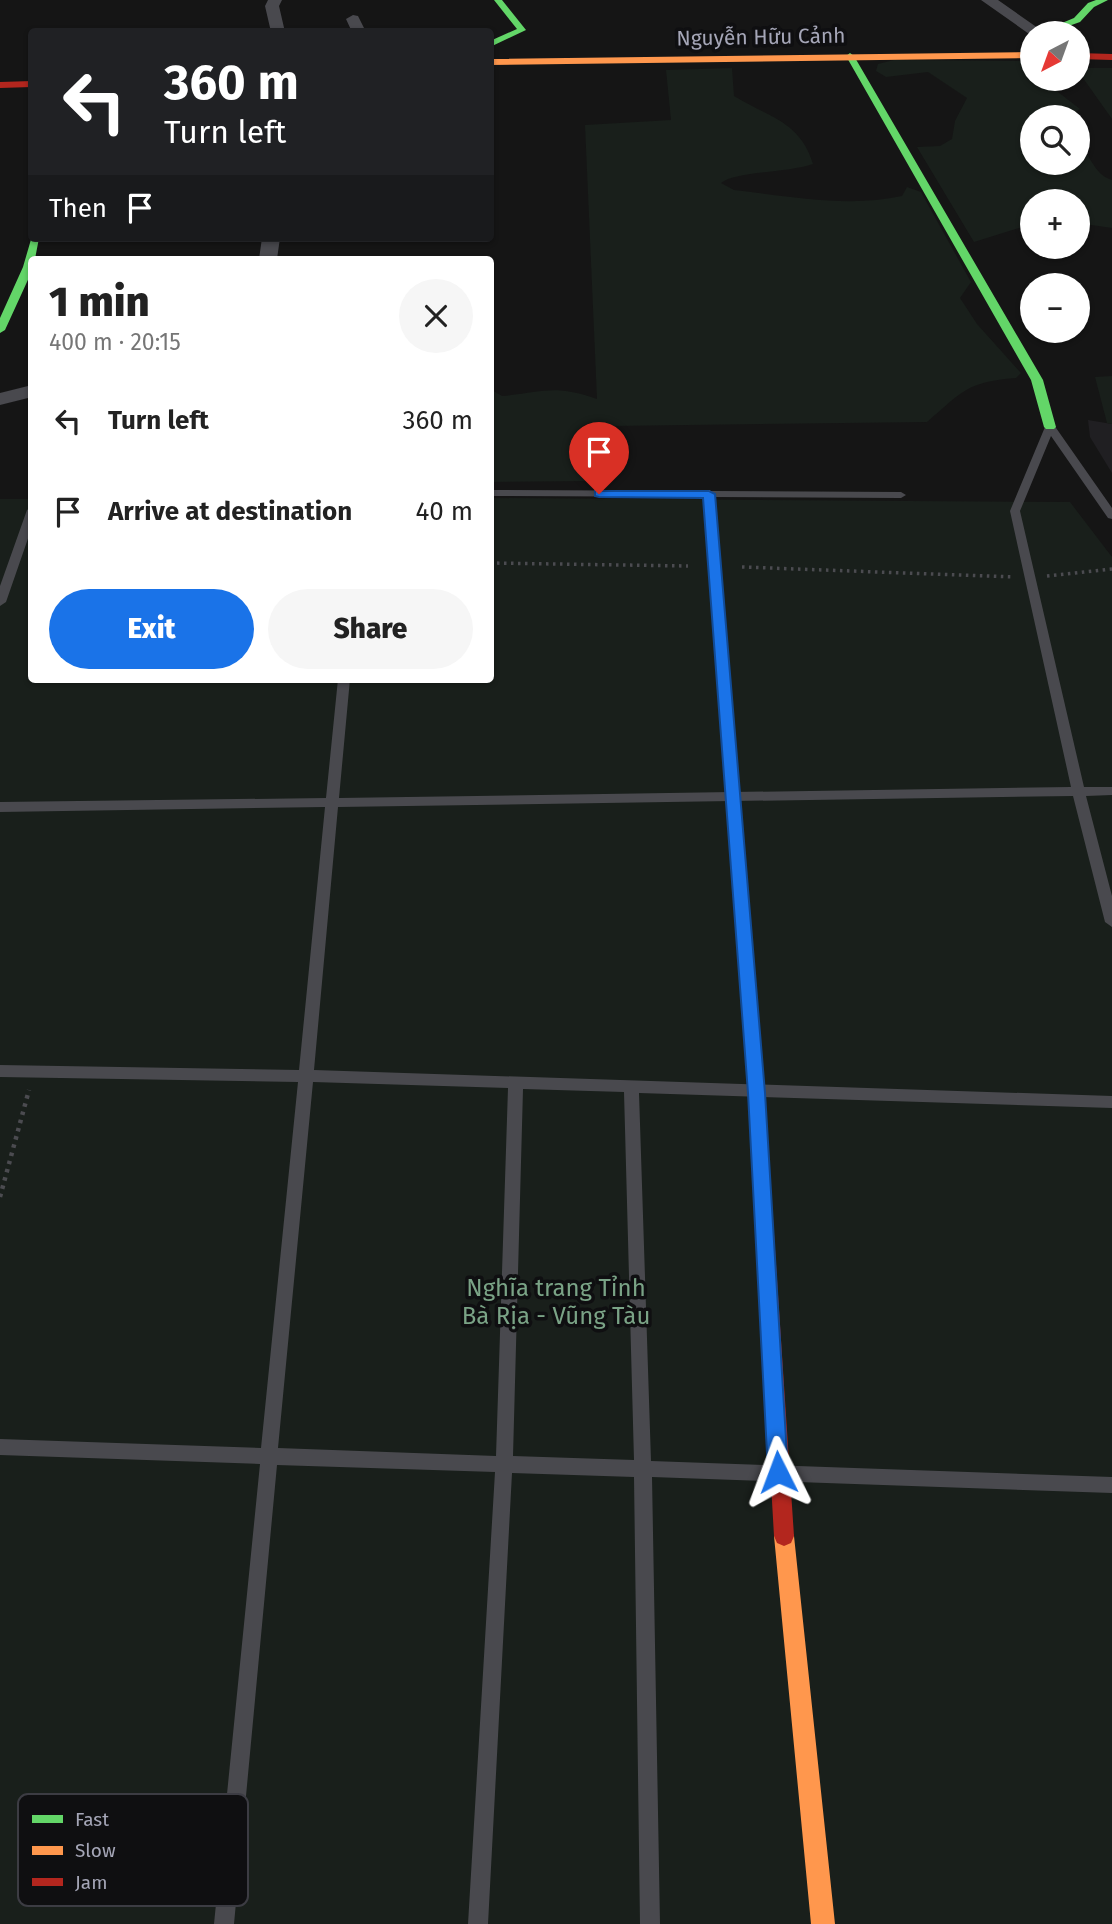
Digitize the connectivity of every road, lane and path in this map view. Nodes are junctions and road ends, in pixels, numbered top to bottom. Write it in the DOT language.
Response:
graph roads {
  1 [pos="275,0"];
  2 [pos="498,0"];
  3 [pos="988,0"];
  4 [pos="1104,0"];
  5 [pos="1021,21"];
  6 [pos="1074,21"];
  7 [pos="277,28"];
  8 [pos="494,42"];
  9 [pos="1020,46"];
  10 [pos="1005,55"];
  11 [pos="1020,55"];
  12 [pos="850,56"];
  13 [pos="1090,56"];
  14 [pos="1112,57"];
  15 [pos="494,62"];
  16 [pos="28,84"];
  17 [pos="0,85"];
  18 [pos="28,267"];
  19 [pos="4,313"];
  20 [pos="0,330"];
  21 [pos="28,392"];
  22 [pos="0,399"];
  23 [pos="1050,427"];
  24 [pos="494,493"];
  25 [pos="709,494"];
  26 [pos="901,495"];
  27 [pos="1112,516"];
  28 [pos="28,522"];
  29 [pos="494,563"];
  30 [pos="714,566"];
  31 [pos="1112,569"];
  32 [pos="1030,577"];
  33 [pos="0,603"];
  34 [pos="344,683"];
  35 [pos="1078,791"];
  36 [pos="1112,791"];
  37 [pos="733,798"];
  38 [pos="332,804"];
  39 [pos="0,807"];
  40 [pos="1112,922"];
  41 [pos="0,1071"];
  42 [pos="34,1073"];
  43 [pos="307,1076"];
  44 [pos="516,1084"];
  45 [pos="631,1088"];
  46 [pos="757,1093"];
  47 [pos="1112,1102"];
  48 [pos="0,1197"];
  49 [pos="0,1447"];
  50 [pos="271,1456"];
  51 [pos="504,1464"];
  52 [pos="643,1468"];
  53 [pos="778,1472"];
  54 [pos="1112,1485"];
  55 [pos="237,1794"];
  56 [pos="226,1906"];
  57 [pos="224,1924"];
  58 [pos="478,1924"];
  59 [pos="650,1924"];
  60 [pos="823,1924"];
  1 -- 7 [label="street"];
  2 -- 8 [label="street"];
  3 -- 5 [label="street"];
  4 -- 6 [label="street"];
  9 -- 10 [label="street"];
  10 -- 11 [label="street, Nguyễn Hữu Cảnh"];
  10 -- 12 [label="street, Nguyễn Hữu Cảnh"];
  12 -- 15 [label="street, Nguyễn Hữu Cảnh"];
  12 -- 23 [label="street"];
  13 -- 14 [label="street"];
  16 -- 17 [label="street"];
  18 -- 19 [label="street"];
  19 -- 20 [label="street"];
  21 -- 22 [label="street"];
  23 -- 27 [label="lane"];
  23 -- 32 [label="lane"];
  24 -- 25 [label="lane"];
  25 -- 26 [label="lane"];
  25 -- 30 [label="street"];
  28 -- 33 [label="lane"];
  29 -- 30 [label="path"];
  30 -- 32 [label="path"];
  30 -- 37 [label="street"];
  31 -- 32 [label="path"];
  32 -- 35 [label="lane"];
  34 -- 38 [label="lane"];
  35 -- 36 [label="lane"];
  35 -- 37 [label="lane"];
  35 -- 40 [label="lane"];
  37 -- 38 [label="lane"];
  37 -- 46 [label="street"];
  38 -- 39 [label="lane"];
  38 -- 43 [label="lane"];
  41 -- 42 [label="lane"];
  42 -- 43 [label="lane"];
  42 -- 48 [label="path"];
  43 -- 44 [label="lane"];
  43 -- 50 [label="lane"];
  44 -- 45 [label="lane"];
  44 -- 51 [label="lane"];
  45 -- 46 [label="lane"];
  45 -- 52 [label="lane"];
  46 -- 47 [label="lane"];
  46 -- 53 [label="street"];
  49 -- 50 [label="lane"];
  50 -- 51 [label="lane"];
  50 -- 55 [label="lane"];
  51 -- 52 [label="lane"];
  51 -- 58 [label="lane"];
  52 -- 53 [label="lane"];
  52 -- 59 [label="lane"];
  53 -- 54 [label="lane"];
  53 -- 60 [label="street"];
  56 -- 57 [label="lane"];
}
